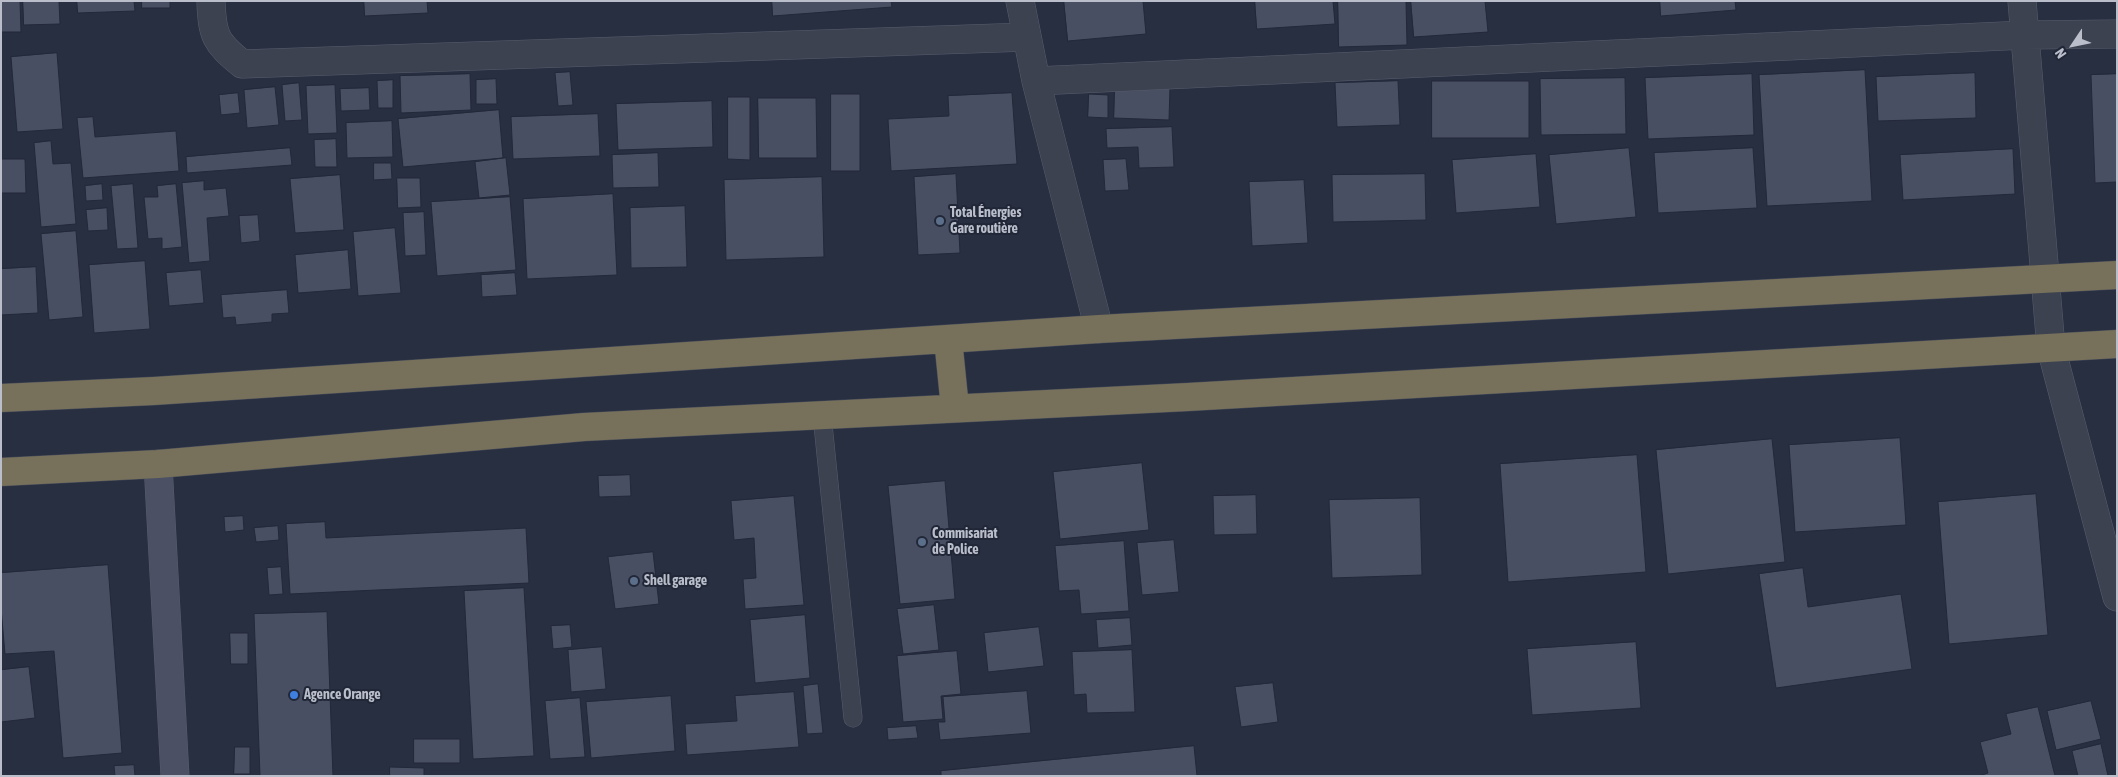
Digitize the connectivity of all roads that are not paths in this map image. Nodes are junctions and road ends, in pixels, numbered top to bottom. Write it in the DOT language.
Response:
graph roads {
  1 [pos="211,1"];
  2 [pos="1020,1"];
  3 [pos="2022,1"];
  4 [pos="2025,34"];
  5 [pos="2117,34"];
  6 [pos="1027,37"];
  7 [pos="1036,82"];
  8 [pos="2117,275"];
  9 [pos="2045,279"];
  10 [pos="1099,329"];
  11 [pos="948,339"];
  12 [pos="2117,344"];
  13 [pos="2051,348"];
  14 [pos="1,398"];
  15 [pos="955,408"];
  16 [pos="822,415"];
  17 [pos="158,464"];
  18 [pos="1,472"];
  19 [pos="2117,597"];
  20 [pos="853,718"];
  21 [pos="175,776"];
  1 -- 6 [label="street"];
  2 -- 6 [label="street"];
  3 -- 4 [label="street"];
  4 -- 5 [label="street"];
  4 -- 7 [label="street"];
  4 -- 9 [label="street"];
  6 -- 7 [label="street"];
  7 -- 10 [label="street"];
  8 -- 9 [label="highway"];
  9 -- 10 [label="highway"];
  9 -- 13 [label="street"];
  10 -- 11 [label="highway"];
  11 -- 14 [label="highway"];
  11 -- 15 [label="highway"];
  12 -- 13 [label="highway"];
  13 -- 15 [label="highway"];
  13 -- 19 [label="street"];
  15 -- 16 [label="highway"];
  16 -- 17 [label="highway"];
  16 -- 20 [label="lane"];
  17 -- 18 [label="highway"];
  17 -- 21 [label="street"];
}
